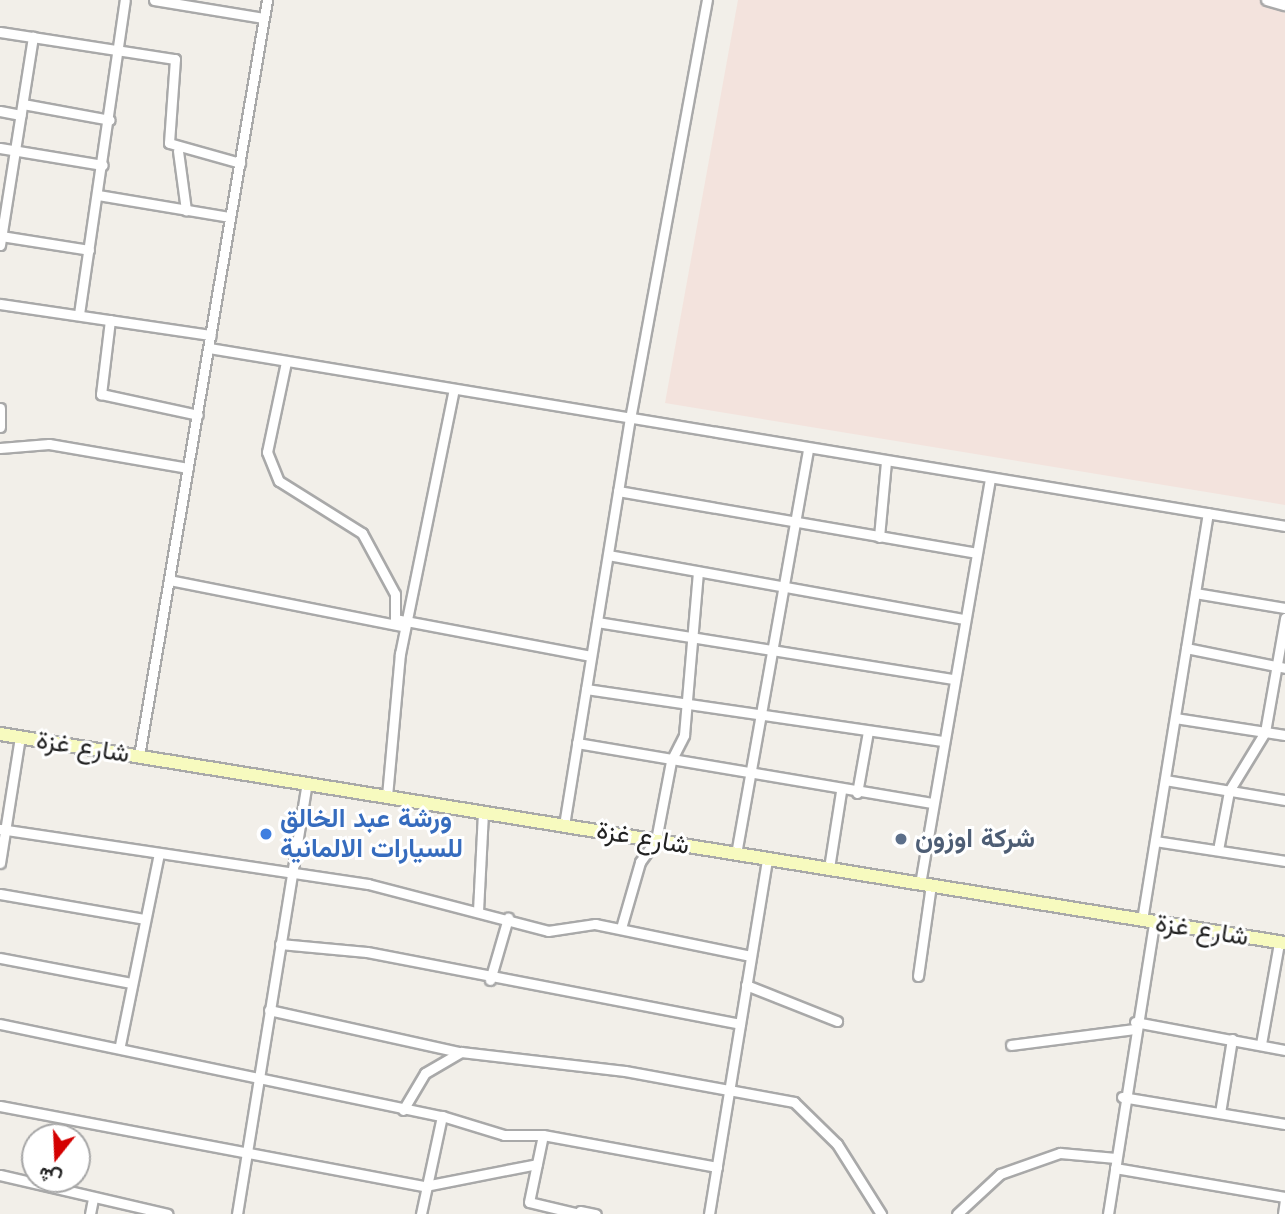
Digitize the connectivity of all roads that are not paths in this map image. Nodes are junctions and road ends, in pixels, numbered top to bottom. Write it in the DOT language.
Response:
graph roads {
  1 [pos="125,0"];
  2 [pos="154,0"];
  3 [pos="267,0"];
  4 [pos="707,0"];
  5 [pos="1267,0"];
  6 [pos="1285,5"];
  7 [pos="264,18"];
  8 [pos="0,32"];
  9 [pos="33,37"];
  10 [pos="117,50"];
  11 [pos="23,104"];
  12 [pos="0,111"];
  13 [pos="21,115"];
  14 [pos="110,120"];
  15 [pos="0,148"];
  16 [pos="15,150"];
  17 [pos="178,151"];
  18 [pos="240,163"];
  19 [pos="103,165"];
  20 [pos="98,195"];
  21 [pos="186,210"];
  22 [pos="230,217"];
  23 [pos="1,240"];
  24 [pos="89,250"];
  25 [pos="0,305"];
  26 [pos="79,314"];
  27 [pos="110,320"];
  28 [pos="211,335"];
  29 [pos="209,348"];
  30 [pos="286,362"];
  31 [pos="454,389"];
  32 [pos="0,408"];
  33 [pos="198,415"];
  34 [pos="630,419"];
  35 [pos="0,427"];
  36 [pos="0,448"];
  37 [pos="808,448"];
  38 [pos="886,462"];
  39 [pos="188,468"];
  40 [pos="990,478"];
  41 [pos="618,491"];
  42 [pos="1208,513"];
  43 [pos="795,521"];
  44 [pos="1285,526"];
  45 [pos="879,537"];
  46 [pos="976,553"];
  47 [pos="608,555"];
  48 [pos="698,572"];
  49 [pos="169,580"];
  50 [pos="785,587"];
  51 [pos="1195,593"];
  52 [pos="1285,608"];
  53 [pos="1285,618"];
  54 [pos="964,619"];
  55 [pos="597,622"];
  56 [pos="407,626"];
  57 [pos="690,637"];
  58 [pos="774,647"];
  59 [pos="1186,648"];
  60 [pos="592,656"];
  61 [pos="1281,667"];
  62 [pos="953,679"];
  63 [pos="586,689"];
  64 [pos="688,705"];
  65 [pos="763,715"];
  66 [pos="1175,718"];
  67 [pos="868,731"];
  68 [pos="1265,732"];
  69 [pos="0,734"];
  70 [pos="1285,735"];
  71 [pos="20,737"];
  72 [pos="942,741"];
  73 [pos="578,743"];
  74 [pos="139,756"];
  75 [pos="671,761"];
  76 [pos="752,773"];
  77 [pos="1165,780"];
  78 [pos="307,783"];
  79 [pos="841,791"];
  80 [pos="1229,791"];
  81 [pos="857,793"];
  82 [pos="387,796"];
  83 [pos="1285,800"];
  84 [pos="932,803"];
  85 [pos="483,812"];
  86 [pos="564,825"];
  87 [pos="3,829"];
  88 [pos="656,840"];
  89 [pos="1155,841"];
  90 [pos="1218,850"];
  91 [pos="159,854"];
  92 [pos="736,854"];
  93 [pos="767,860"];
  94 [pos="1285,861"];
  95 [pos="0,863"];
  96 [pos="829,868"];
  97 [pos="292,873"];
  98 [pos="925,884"];
  99 [pos="0,894"];
  100 [pos="478,911"];
  101 [pos="508,918"];
  102 [pos="144,919"];
  103 [pos="1148,922"];
  104 [pos="621,928"];
  105 [pos="1282,943"];
  106 [pos="280,944"];
  107 [pos="751,956"];
  108 [pos="0,958"];
  109 [pos="918,976"];
  110 [pos="490,981"];
  111 [pos="131,983"];
  112 [pos="746,985"];
  113 [pos="269,1010"];
  114 [pos="837,1021"];
  115 [pos="0,1024"];
  116 [pos="740,1024"];
  117 [pos="1135,1026"];
  118 [pos="1232,1039"];
  119 [pos="1261,1044"];
  120 [pos="120,1045"];
  121 [pos="1011,1045"];
  122 [pos="1285,1050"];
  123 [pos="461,1052"];
  124 [pos="258,1079"];
  125 [pos="729,1094"];
  126 [pos="1122,1097"];
  127 [pos="0,1106"];
  128 [pos="403,1110"];
  129 [pos="1220,1113"];
  130 [pos="442,1116"];
  131 [pos="1285,1124"];
  132 [pos="543,1135"];
  133 [pos="243,1153"];
  134 [pos="1115,1163"];
  135 [pos="537,1164"];
  136 [pos="717,1167"];
  137 [pos="0,1175"];
  138 [pos="425,1186"];
  139 [pos="1285,1198"];
  140 [pos="93,1199"];
  141 [pos="579,1213"];
  142 [pos="959,1213"];
  143 [pos="90,1214"];
  144 [pos="168,1214"];
  145 [pos="237,1214"];
  146 [pos="421,1214"];
  147 [pos="596,1214"];
  148 [pos="709,1214"];
  149 [pos="881,1214"];
  150 [pos="1108,1214"];
  151 [pos="1283,1214"];
  1 -- 10 [label="street"];
  2 -- 7 [label="street"];
  3 -- 7 [label="street"];
  4 -- 34 [label="street"];
  5 -- 6 [label="street"];
  7 -- 18 [label="street"];
  8 -- 9 [label="street"];
  9 -- 10 [label="street"];
  9 -- 11 [label="street"];
  10 -- 14 [label="street"];
  10 -- 17 [label="street"];
  11 -- 13 [label="street"];
  11 -- 14 [label="street"];
  12 -- 13 [label="street"];
  13 -- 16 [label="street"];
  14 -- 19 [label="street"];
  15 -- 16 [label="street"];
  16 -- 19 [label="street"];
  16 -- 23 [label="street"];
  17 -- 18 [label="street"];
  17 -- 21 [label="street"];
  18 -- 22 [label="street"];
  19 -- 20 [label="street"];
  20 -- 21 [label="street"];
  20 -- 24 [label="street"];
  21 -- 22 [label="street"];
  22 -- 28 [label="street"];
  23 -- 24 [label="street"];
  24 -- 26 [label="street"];
  25 -- 26 [label="street"];
  26 -- 27 [label="street"];
  27 -- 28 [label="street"];
  27 -- 33 [label="street"];
  28 -- 29 [label="street"];
  29 -- 30 [label="street"];
  29 -- 33 [label="street"];
  30 -- 31 [label="street"];
  30 -- 56 [label="street"];
  31 -- 34 [label="street"];
  31 -- 56 [label="street"];
  32 -- 35 [label="street"];
  33 -- 39 [label="street"];
  34 -- 37 [label="street"];
  34 -- 41 [label="street"];
  36 -- 39 [label="street"];
  37 -- 38 [label="street"];
  37 -- 43 [label="street"];
  38 -- 40 [label="street"];
  38 -- 45 [label="street"];
  39 -- 49 [label="street"];
  40 -- 42 [label="street"];
  40 -- 46 [label="street"];
  41 -- 43 [label="street"];
  41 -- 47 [label="street"];
  42 -- 44 [label="street"];
  42 -- 51 [label="street"];
  43 -- 45 [label="street"];
  43 -- 50 [label="street"];
  45 -- 46 [label="street"];
  46 -- 54 [label="street"];
  47 -- 48 [label="street"];
  47 -- 55 [label="street"];
  48 -- 50 [label="street"];
  48 -- 57 [label="street"];
  49 -- 56 [label="street"];
  49 -- 74 [label="street"];
  50 -- 54 [label="street"];
  50 -- 58 [label="street"];
  51 -- 52 [label="street"];
  51 -- 59 [label="street"];
  53 -- 61 [label="street"];
  54 -- 62 [label="street"];
  55 -- 57 [label="street"];
  55 -- 60 [label="street"];
  56 -- 60 [label="street"];
  56 -- 82 [label="street"];
  57 -- 58 [label="street"];
  57 -- 64 [label="street"];
  58 -- 62 [label="street"];
  58 -- 65 [label="street"];
  59 -- 61 [label="street"];
  59 -- 66 [label="street"];
  60 -- 63 [label="street"];
  61 -- 68 [label="street"];
  62 -- 72 [label="street"];
  63 -- 64 [label="street"];
  63 -- 73 [label="street"];
  64 -- 65 [label="street"];
  64 -- 75 [label="street"];
  65 -- 67 [label="street"];
  65 -- 76 [label="street"];
  66 -- 68 [label="street"];
  66 -- 77 [label="street"];
  67 -- 72 [label="street"];
  67 -- 81 [label="street"];
  68 -- 70 [label="street"];
  68 -- 80 [label="street"];
  69 -- 71 [label="main road, شارع غزة"];
  71 -- 74 [label="main road, شارع غزة"];
  71 -- 87 [label="street"];
  72 -- 84 [label="street"];
  73 -- 75 [label="street"];
  73 -- 86 [label="street"];
  74 -- 78 [label="main road, شارع غزة"];
  75 -- 76 [label="street"];
  75 -- 88 [label="street"];
  76 -- 79 [label="street"];
  76 -- 92 [label="street"];
  77 -- 80 [label="street"];
  77 -- 89 [label="street"];
  78 -- 82 [label="main road, شارع غزة"];
  78 -- 97 [label="street"];
  79 -- 81 [label="street"];
  79 -- 96 [label="street"];
  80 -- 83 [label="street"];
  80 -- 90 [label="street"];
  81 -- 84 [label="street"];
  82 -- 85 [label="main road, شارع غزة"];
  84 -- 98 [label="street"];
  85 -- 86 [label="main road, شارع غزة"];
  85 -- 100 [label="street"];
  86 -- 88 [label="main road, شارع غزة"];
  87 -- 91 [label="street"];
  87 -- 95 [label="street"];
  88 -- 92 [label="main road, شارع غزة"];
  88 -- 104 [label="street"];
  89 -- 90 [label="street"];
  89 -- 103 [label="street"];
  90 -- 94 [label="street"];
  91 -- 97 [label="street"];
  91 -- 102 [label="street"];
  92 -- 93 [label="main road, شارع غزة"];
  93 -- 96 [label="main road, شارع غزة"];
  93 -- 107 [label="street"];
  96 -- 98 [label="main road, شارع غزة"];
  97 -- 100 [label="street"];
  97 -- 106 [label="street"];
  98 -- 103 [label="main road, شارع غزة"];
  98 -- 109 [label="street"];
  99 -- 102 [label="street"];
  100 -- 101 [label="street"];
  101 -- 104 [label="street"];
  101 -- 110 [label="street"];
  102 -- 111 [label="street"];
  103 -- 105 [label="main road, شارع غزة"];
  103 -- 117 [label="street"];
  104 -- 107 [label="street"];
  105 -- 119 [label="street"];
  106 -- 110 [label="street"];
  106 -- 113 [label="street"];
  107 -- 112 [label="street"];
  108 -- 111 [label="street"];
  110 -- 116 [label="street"];
  111 -- 120 [label="street"];
  112 -- 114 [label="street"];
  112 -- 116 [label="street"];
  113 -- 123 [label="street"];
  113 -- 124 [label="street"];
  115 -- 120 [label="street"];
  116 -- 125 [label="street"];
  117 -- 118 [label="street"];
  117 -- 121 [label="street"];
  117 -- 126 [label="street"];
  118 -- 119 [label="street"];
  118 -- 129 [label="street"];
  119 -- 122 [label="street"];
  120 -- 124 [label="street"];
  123 -- 125 [label="street"];
  123 -- 128 [label="street"];
  124 -- 128 [label="street"];
  124 -- 133 [label="street"];
  125 -- 136 [label="street"];
  125 -- 149 [label="street"];
  126 -- 129 [label="street"];
  126 -- 134 [label="street"];
  127 -- 133 [label="street"];
  128 -- 130 [label="street"];
  129 -- 131 [label="street"];
  130 -- 132 [label="street"];
  130 -- 138 [label="street"];
  132 -- 135 [label="street"];
  132 -- 136 [label="street"];
  133 -- 138 [label="street"];
  133 -- 145 [label="street"];
  134 -- 139 [label="street"];
  134 -- 142 [label="street"];
  134 -- 150 [label="street"];
  135 -- 138 [label="street"];
  135 -- 141 [label="street"];
  136 -- 148 [label="street"];
  137 -- 140 [label="street"];
  138 -- 146 [label="street"];
  139 -- 151 [label="street"];
  140 -- 143 [label="street"];
  140 -- 144 [label="street"];
  141 -- 147 [label="street"];
}
